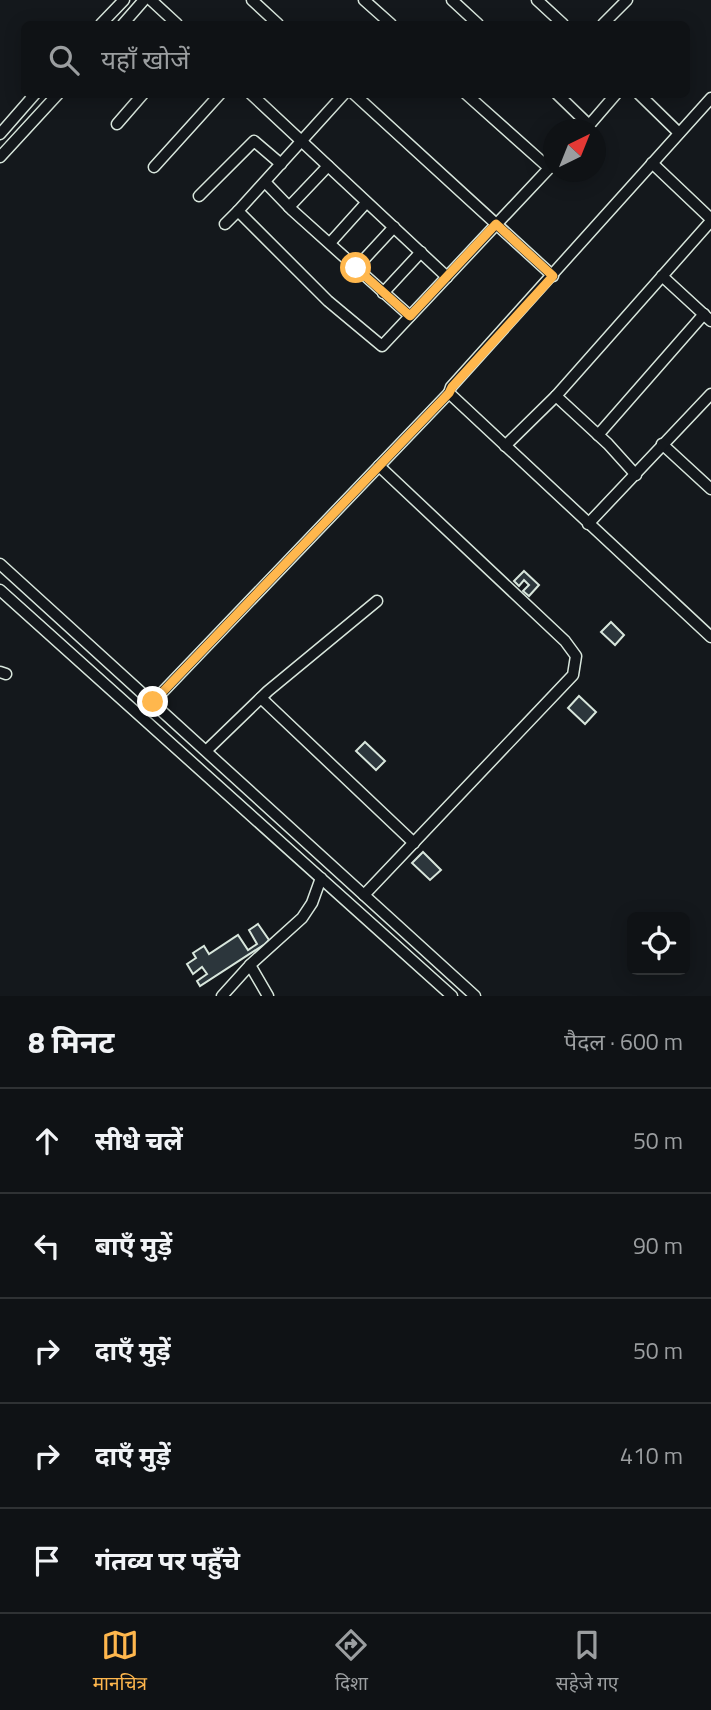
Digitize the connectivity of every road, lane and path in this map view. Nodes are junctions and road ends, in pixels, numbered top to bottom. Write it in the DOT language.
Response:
graph roads {
  1 [pos="124,0"];
  2 [pos="144,0"];
  3 [pos="151,0"];
  4 [pos="252,0"];
  5 [pos="364,0"];
  6 [pos="452,0"];
  7 [pos="627,0"];
  8 [pos="544,2"];
  9 [pos="104,21"];
  10 [pos="126,21"];
  11 [pos="174,21"];
  12 [pos="275,21"];
  13 [pos="388,21"];
  14 [pos="475,21"];
  15 [pos="561,21"];
  16 [pos="606,21"];
  17 [pos="32,98"];
  18 [pos="54,98"];
  19 [pos="140,98"];
  20 [pos="216,98"];
  21 [pos="255,98"];
  22 [pos="340,98"];
  23 [pos="358,98"];
  24 [pos="471,98"];
  25 [pos="561,98"];
  26 [pos="612,98"];
  27 [pos="643,98"];
  28 [pos="711,98"];
  29 [pos="580,119"];
  30 [pos="594,119"];
  31 [pos="117,124"];
  32 [pos="679,133"];
  33 [pos="0,134"];
  34 [pos="302,142"];
  35 [pos="0,157"];
  36 [pos="543,158"];
  37 [pos="652,163"];
  38 [pos="281,164"];
  39 [pos="328,166"];
  40 [pos="154,167"];
  41 [pos="543,174"];
  42 [pos="265,182"];
  43 [pos="199,197"];
  44 [pos="366,203"];
  45 [pos="289,207"];
  46 [pos="238,211"];
  47 [pos="711,220"];
  48 [pos="225,224"];
  49 [pos="496,224"];
  50 [pos="394,227"];
  51 [pos="330,243"];
  52 [pos="421,252"];
  53 [pos="356,268"];
  54 [pos="553,276"];
  55 [pos="662,276"];
  56 [pos="447,277"];
  57 [pos="383,293"];
  58 [pos="410,316"];
  59 [pos="708,317"];
  60 [pos="449,393"];
  61 [pos="711,394"];
  62 [pos="556,396"];
  63 [pos="598,435"];
  64 [pos="662,444"];
  65 [pos="505,446"];
  66 [pos="379,466"];
  67 [pos="711,473"];
  68 [pos="636,475"];
  69 [pos="707,486"];
  70 [pos="588,524"];
  71 [pos="0,564"];
  72 [pos="0,590"];
  73 [pos="377,601"];
  74 [pos="711,637"];
  75 [pos="261,698"];
  76 [pos="153,702"];
  77 [pos="206,750"];
  78 [pos="414,842"];
  79 [pos="321,878"];
  80 [pos="364,895"];
  81 [pos="250,965"];
  82 [pos="222,996"];
  83 [pos="268,996"];
  84 [pos="452,996"];
  85 [pos="475,996"];
  1 -- 9 [label="street"];
  2 -- 10 [label="street"];
  3 -- 11 [label="street"];
  4 -- 12 [label="street"];
  5 -- 13 [label="street"];
  6 -- 14 [label="street"];
  7 -- 16 [label="street"];
  8 -- 15 [label="street"];
  17 -- 33 [label="street"];
  18 -- 35 [label="street"];
  19 -- 31 [label="street"];
  20 -- 40 [label="street"];
  21 -- 34 [label="street"];
  22 -- 34 [label="street"];
  23 -- 49 [label="street"];
  24 -- 36 [label="street"];
  25 -- 29 [label="street"];
  26 -- 30 [label="street"];
  27 -- 32 [label="street"];
  28 -- 32 [label="street"];
  32 -- 37 [label="street"];
  34 -- 38 [label="street"];
  34 -- 39 [label="street"];
  37 -- 47 [label="street"];
  37 -- 54 [label="street"];
  38 -- 42 [label="street"];
  38 -- 43 [label="street"];
  39 -- 44 [label="street"];
  39 -- 45 [label="street"];
  41 -- 49 [label="street"];
  42 -- 45 [label="street"];
  42 -- 46 [label="street"];
  44 -- 50 [label="street"];
  44 -- 51 [label="street"];
  45 -- 51 [label="street"];
  46 -- 48 [label="street"];
  46 -- 58 [label="street"];
  47 -- 55 [label="street"];
  49 -- 54 [label="street"];
  49 -- 56 [label="street"];
  50 -- 52 [label="street"];
  50 -- 53 [label="street"];
  51 -- 53 [label="street"];
  52 -- 56 [label="street"];
  52 -- 57 [label="street"];
  53 -- 57 [label="street"];
  54 -- 60 [label="street"];
  55 -- 59 [label="street"];
  55 -- 62 [label="street"];
  56 -- 58 [label="street"];
  57 -- 58 [label="street"];
  59 -- 63 [label="street"];
  60 -- 65 [label="street"];
  60 -- 66 [label="street"];
  61 -- 64 [label="street"];
  62 -- 63 [label="street"];
  62 -- 65 [label="street"];
  63 -- 68 [label="street"];
  64 -- 68 [label="street"];
  64 -- 69 [label="street"];
  65 -- 70 [label="street"];
  66 -- 76 [label="street"];
  66 -- 78 [label="street"];
  67 -- 69 [label="street"];
  68 -- 70 [label="street"];
  70 -- 74 [label="street"];
  71 -- 76 [label="street"];
  72 -- 79 [label="street"];
  73 -- 75 [label="street"];
  75 -- 77 [label="street"];
  75 -- 78 [label="street"];
  76 -- 77 [label="street"];
  77 -- 80 [label="street"];
  78 -- 80 [label="street"];
  79 -- 81 [label="street"];
  79 -- 84 [label="street"];
  80 -- 85 [label="street"];
  81 -- 82 [label="street"];
  81 -- 83 [label="street"];
}
